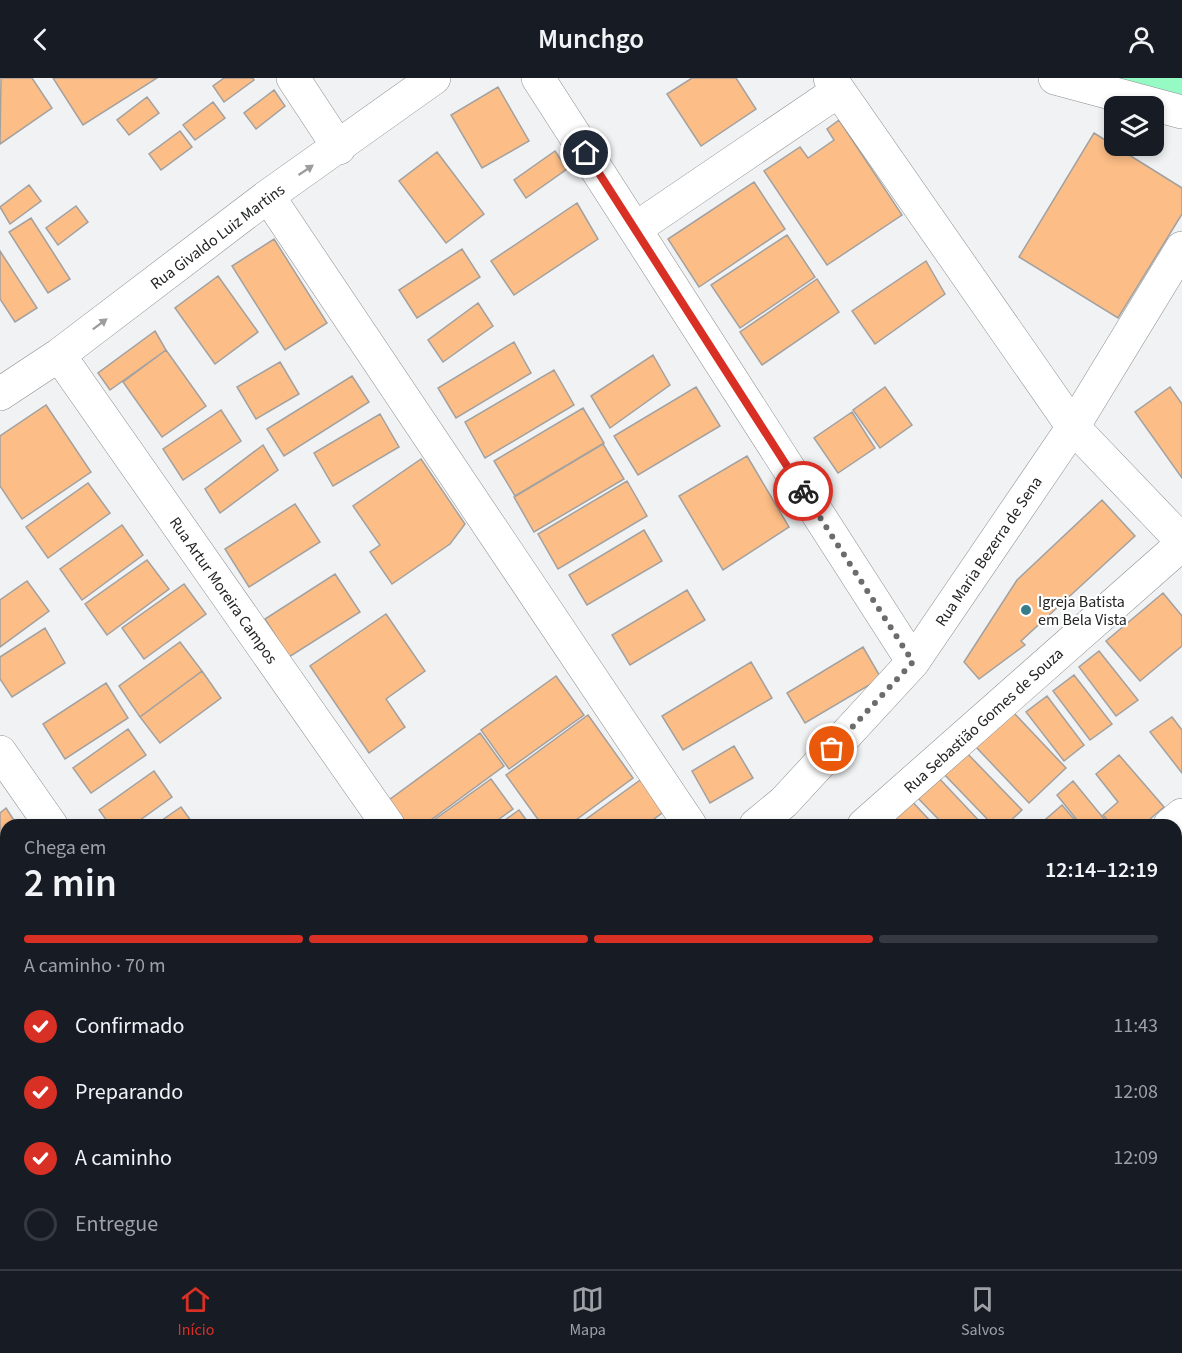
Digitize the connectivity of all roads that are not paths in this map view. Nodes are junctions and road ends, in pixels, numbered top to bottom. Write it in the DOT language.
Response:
graph roads {
  1 [pos="293,78"];
  2 [pos="434,78"];
  3 [pos="538,78"];
  4 [pos="1055,78"];
  5 [pos="834,84"];
  6 [pos="1182,112"];
  7 [pos="339,148"];
  8 [pos="268,196"];
  9 [pos="635,229"];
  10 [pos="1182,248"];
  11 [pos="59,355"];
  12 [pos="0,394"];
  13 [pos="1073,426"];
  14 [pos="1182,542"];
  15 [pos="913,662"];
  16 [pos="0,752"];
  17 [pos="47,819"];
  18 [pos="384,819"];
  19 [pos="686,819"];
  20 [pos="763,819"];
  21 [pos="871,819"];
  1 -- 7 [label="street"];
  2 -- 7 [label="street, Rua Givaldo Luiz Martins"];
  3 -- 9 [label="street"];
  4 -- 6 [label="street"];
  5 -- 9 [label="street"];
  5 -- 13 [label="street"];
  8 -- 7 [label="street, Rua Givaldo Luiz Martins, one-way"];
  11 -- 8 [label="street, Rua Givaldo Luiz Martins, one-way"];
  8 -- 19 [label="street"];
  9 -- 15 [label="street"];
  10 -- 13 [label="street, Rua Maria Bezerra de Sena"];
  11 -- 12 [label="street, Rua Givaldo Luiz Martins"];
  11 -- 18 [label="street, Rua Artur Moreira Campos"];
  13 -- 14 [label="street"];
  13 -- 15 [label="street, Rua Maria Bezerra de Sena"];
  14 -- 21 [label="street, Rua Sebastião Gomes de Souza"];
  15 -- 20 [label="street, Rua Maria Bezerra de Sena"];
  16 -- 17 [label="street"];
}
